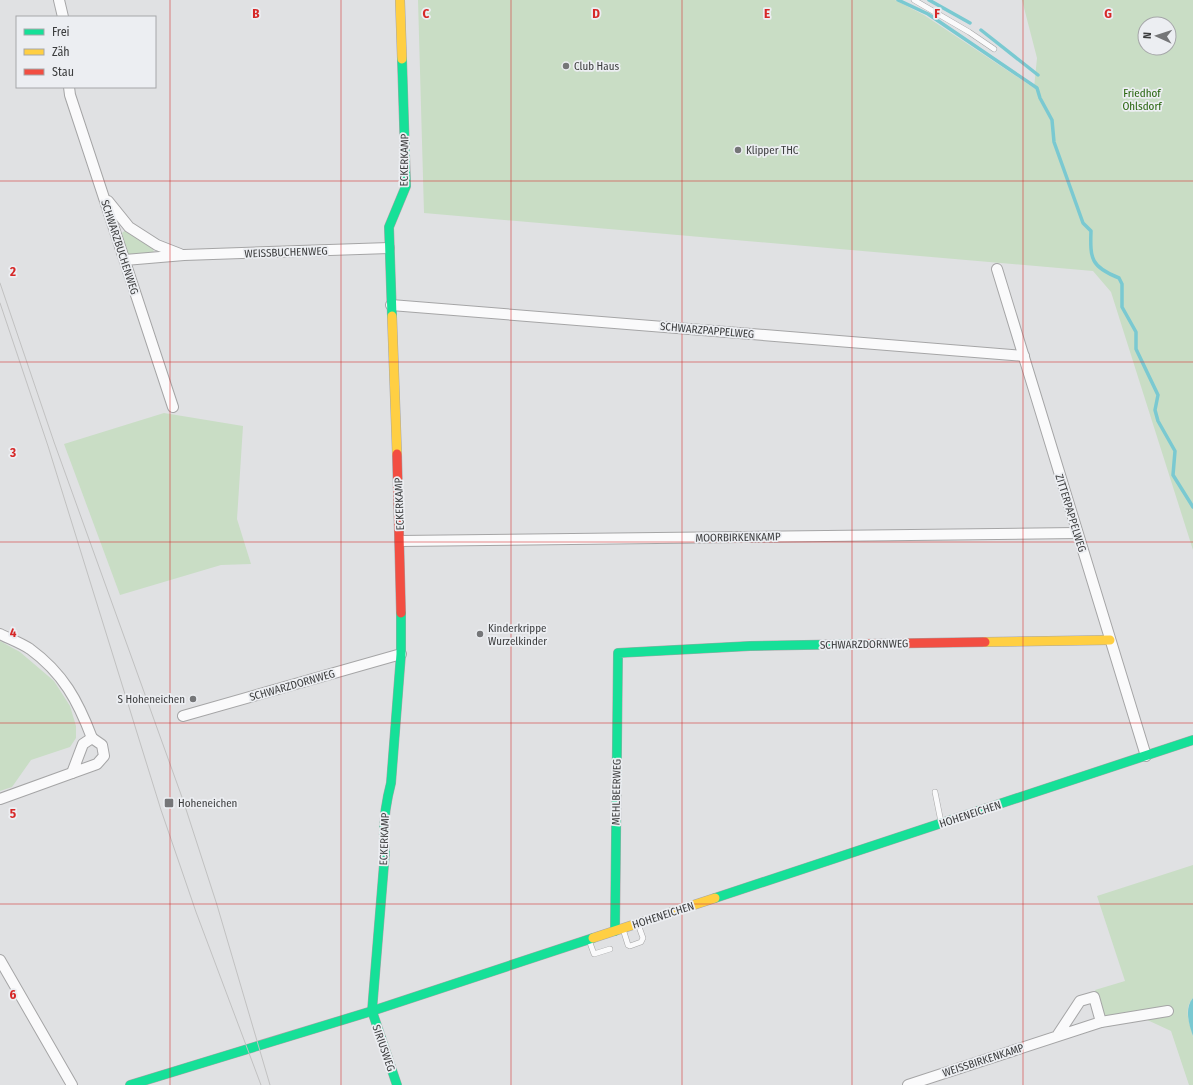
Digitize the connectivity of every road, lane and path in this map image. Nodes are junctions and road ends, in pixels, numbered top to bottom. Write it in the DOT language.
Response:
graph roads {
  1 [pos="59,0"];
  2 [pos="400,0"];
  3 [pos="914,0"];
  4 [pos="63,16"];
  5 [pos="994,49"];
  6 [pos="69,88"];
  7 [pos="103,194"];
  8 [pos="389,248"];
  9 [pos="184,256"];
  10 [pos="125,260"];
  11 [pos="997,269"];
  12 [pos="391,305"];
  13 [pos="1024,356"];
  14 [pos="173,407"];
  15 [pos="1076,533"];
  16 [pos="400,541"];
  17 [pos="0,634"];
  18 [pos="1110,640"];
  19 [pos="618,653"];
  20 [pos="401,654"];
  21 [pos="183,716"];
  22 [pos="92,738"];
  23 [pos="1193,740"];
  24 [pos="1146,756"];
  25 [pos="72,773"];
  26 [pos="935,792"];
  27 [pos="0,799"];
  28 [pos="941,823"];
  29 [pos="638,923"];
  30 [pos="619,930"];
  31 [pos="589,939"];
  32 [pos="610,949"];
  33 [pos="0,960"];
  34 [pos="372,1011"];
  35 [pos="1168,1011"];
  36 [pos="1101,1022"];
  37 [pos="1057,1036"];
  38 [pos="72,1085"];
  39 [pos="130,1085"];
  40 [pos="396,1085"];
  41 [pos="908,1085"];
  1 -- 4 [label="street"];
  2 -- 8 [label="street, ECKERKAMP"];
  3 -- 5 [label="lane"];
  6 -- 7 [label="street, SCHWARZBUCHENWEG"];
  7 -- 9 [label="street, WEISSBUCHENWEG"];
  7 -- 10 [label="street, SCHWARZBUCHENWEG"];
  8 -- 9 [label="street, WEISSBUCHENWEG"];
  8 -- 12 [label="street, ECKERKAMP"];
  9 -- 10 [label="street, WEISSBUCHENWEG"];
  10 -- 14 [label="street, SCHWARZBUCHENWEG"];
  11 -- 13 [label="street, ZITTERPAPPELWEG"];
  12 -- 13 [label="street, SCHWARZPAPPELWEG"];
  12 -- 16 [label="street, ECKERKAMP"];
  13 -- 15 [label="street, ZITTERPAPPELWEG"];
  15 -- 16 [label="street, MOORBIRKENKAMP"];
  15 -- 18 [label="street, ZITTERPAPPELWEG"];
  16 -- 20 [label="street, ECKERKAMP"];
  17 -- 22 [label="street"];
  18 -- 19 [label="street, SCHWARZDORNWEG"];
  18 -- 24 [label="street, ZITTERPAPPELWEG"];
  19 -- 30 [label="street, MEHLBEERWEG"];
  20 -- 21 [label="street, SCHWARZDORNWEG"];
  20 -- 34 [label="street, ECKERKAMP"];
  22 -- 25 [label="street"];
  22 -- 25 [label="street"];
  23 -- 24 [label="street, HOHENEICHEN"];
  24 -- 28 [label="street, HOHENEICHEN"];
  25 -- 27 [label="street"];
  26 -- 28 [label="lane"];
  28 -- 29 [label="street, HOHENEICHEN"];
  29 -- 30 [label="street, HOHENEICHEN"];
  29 -- 30 [label="lane"];
  30 -- 31 [label="street, HOHENEICHEN"];
  31 -- 32 [label="lane"];
  31 -- 34 [label="street, HOHENEICHEN"];
  33 -- 38 [label="street"];
  34 -- 39 [label="street, HOHENEICHEN"];
  34 -- 40 [label="street, SIRIUSWEG"];
  35 -- 36 [label="street, WEISSBIRKENKAMP"];
  36 -- 37 [label="street, WEISSBIRKENKAMP"];
  36 -- 37 [label="street"];
  37 -- 41 [label="street, WEISSBIRKENKAMP"];
}
